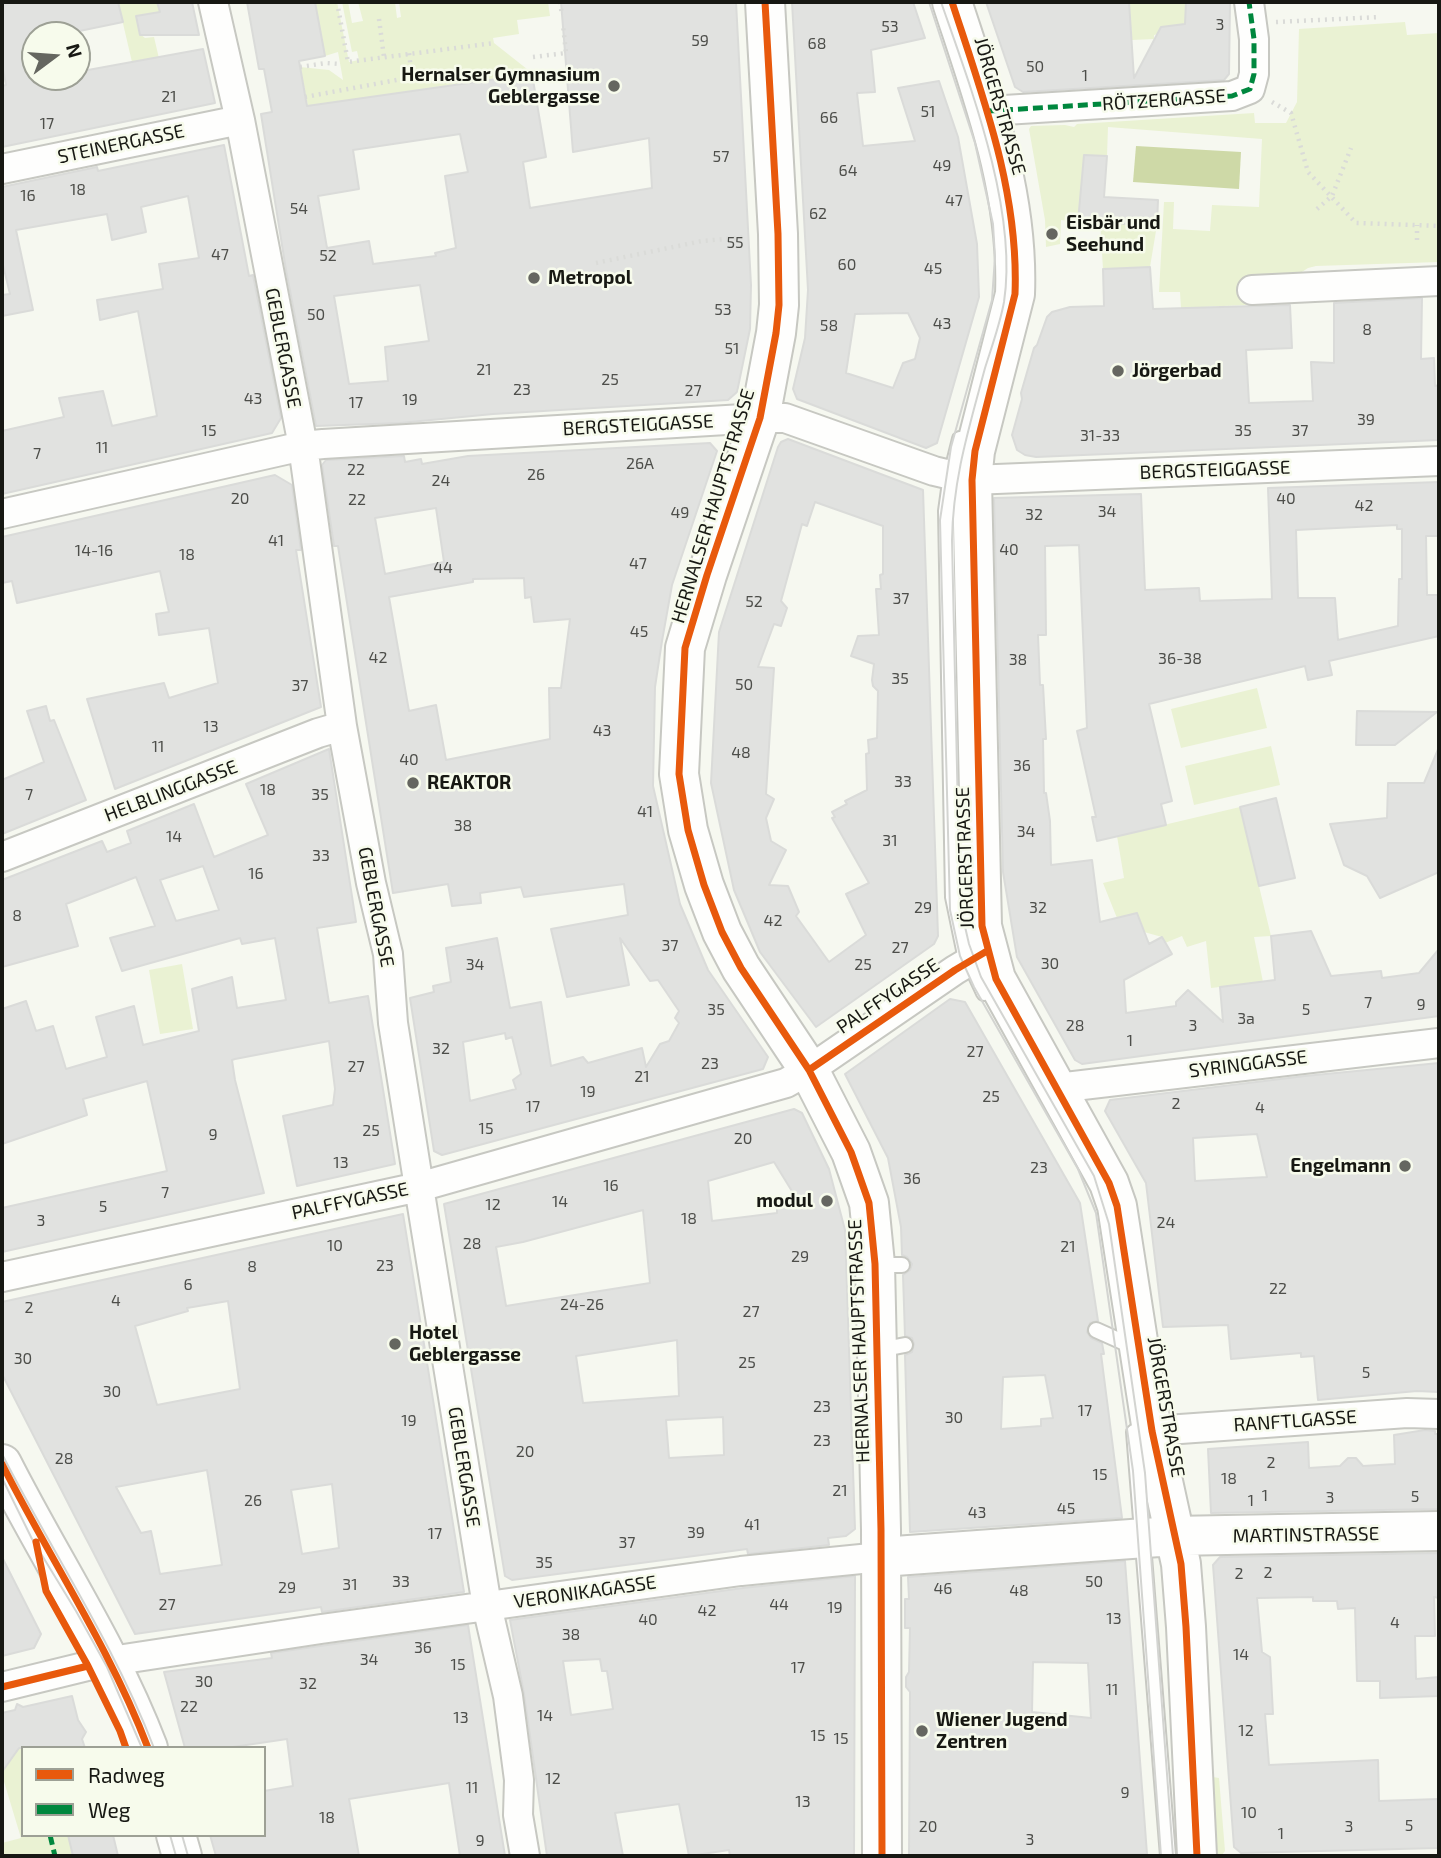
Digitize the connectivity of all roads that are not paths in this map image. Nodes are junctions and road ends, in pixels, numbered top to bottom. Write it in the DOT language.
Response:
graph roads {
  1 [pos="213,2"];
  2 [pos="765,2"];
  3 [pos="952,2"];
  4 [pos="1250,12"];
  5 [pos="988,111"];
  6 [pos="240,120"];
  7 [pos="2,169"];
  8 [pos="989,180"];
  9 [pos="1000,279"];
  10 [pos="1439,281"];
  11 [pos="1252,290"];
  12 [pos="996,309"];
  13 [pos="985,350"];
  14 [pos="760,418"];
  15 [pos="964,423"];
  16 [pos="303,446"];
  17 [pos="1439,461"];
  18 [pos="962,477"];
  19 [pos="2,514"];
  20 [pos="342,726"];
  21 [pos="2,857"];
  22 [pos="978,956"];
  23 [pos="993,1008"];
  24 [pos="1439,1043"];
  25 [pos="809,1070"];
  26 [pos="1057,1088"];
  27 [pos="1068,1139"];
  28 [pos="1088,1176"];
  29 [pos="419,1187"];
  30 [pos="2,1277"];
  31 [pos="1096,1330"];
  32 [pos="1126,1343"];
  33 [pos="1439,1414"];
  34 [pos="1142,1425"];
  35 [pos="2,1464"];
  36 [pos="1439,1531"];
  37 [pos="1159,1538"];
  38 [pos="881,1557"];
  39 [pos="487,1606"];
  40 [pos="98,1663"];
  41 [pos="2,1686"];
  42 [pos="124,1746"];
  43 [pos="147,1746"];
  44 [pos="154,1837"];
  45 [pos="177,1837"];
  46 [pos="159,1856"];
  47 [pos="182,1856"];
  48 [pos="525,1856"];
  49 [pos="882,1856"];
  50 [pos="1168,1856"];
  51 [pos="1197,1856"];
  1 -- 6 [label="street, GEBLERGASSE"];
  2 -- 14 [label="main road, HERNALSER HAUPTSTRASSE"];
  3 -- 5 [label="main road, JÖRGERSTRASSE"];
  4 -- 5 [label="street, RÖTZERGASSE"];
  5 -- 18 [label="main road, JÖRGERSTRASSE"];
  6 -- 7 [label="street, STEINERGASSE"];
  6 -- 16 [label="street, GEBLERGASSE"];
  8 -- 9 [label="lane"];
  10 -- 11 [label="street"];
  12 -- 13 [label="lane"];
  14 -- 16 [label="street, BERGSTEIGGASSE"];
  14 -- 18 [label="street, BERGSTEIGGASSE"];
  14 -- 25 [label="main road, HERNALSER HAUPTSTRASSE"];
  15 -- 18 [label="lane"];
  16 -- 19 [label="street, BERGSTEIGGASSE"];
  16 -- 20 [label="street, GEBLERGASSE"];
  17 -- 18 [label="street, BERGSTEIGGASSE"];
  18 -- 22 [label="main road, JÖRGERSTRASSE"];
  20 -- 21 [label="street, HELBLINGGASSE"];
  20 -- 29 [label="street, GEBLERGASSE"];
  22 -- 23 [label="lane"];
  22 -- 25 [label="street, PALFFYGASSE"];
  22 -- 26 [label="main road, JÖRGERSTRASSE"];
  24 -- 26 [label="street, SYRINGGASSE"];
  25 -- 29 [label="street, PALFFYGASSE"];
  25 -- 38 [label="main road, HERNALSER HAUPTSTRASSE"];
  26 -- 32 [label="main road, JÖRGERSTRASSE"];
  27 -- 28 [label="lane"];
  29 -- 30 [label="street, PALFFYGASSE"];
  29 -- 39 [label="street, GEBLERGASSE"];
  31 -- 32 [label="lane"];
  32 -- 34 [label="main road, JÖRGERSTRASSE"];
  33 -- 34 [label="street, RANFTLGASSE"];
  34 -- 37 [label="main road, JÖRGERSTRASSE"];
  35 -- 40 [label="main road"];
  36 -- 37 [label="main road, MARTINSTRASSE"];
  37 -- 38 [label="main road, VERONIKAGASSE"];
  37 -- 50 [label="lane"];
  37 -- 51 [label="main road, JÖRGERSTRASSE"];
  38 -- 39 [label="street, VERONIKAGASSE"];
  38 -- 49 [label="main road, HERNALSER HAUPTSTRASSE"];
  39 -- 40 [label="street, VERONIKAGASSE"];
  39 -- 48 [label="street, GEBLERGASSE"];
  40 -- 41 [label="street, VERONIKAGASSE"];
  40 -- 42 [label="main road"];
  40 -- 43 [label="main road"];
  44 -- 46 [label="main road"];
  45 -- 47 [label="main road"];
}
